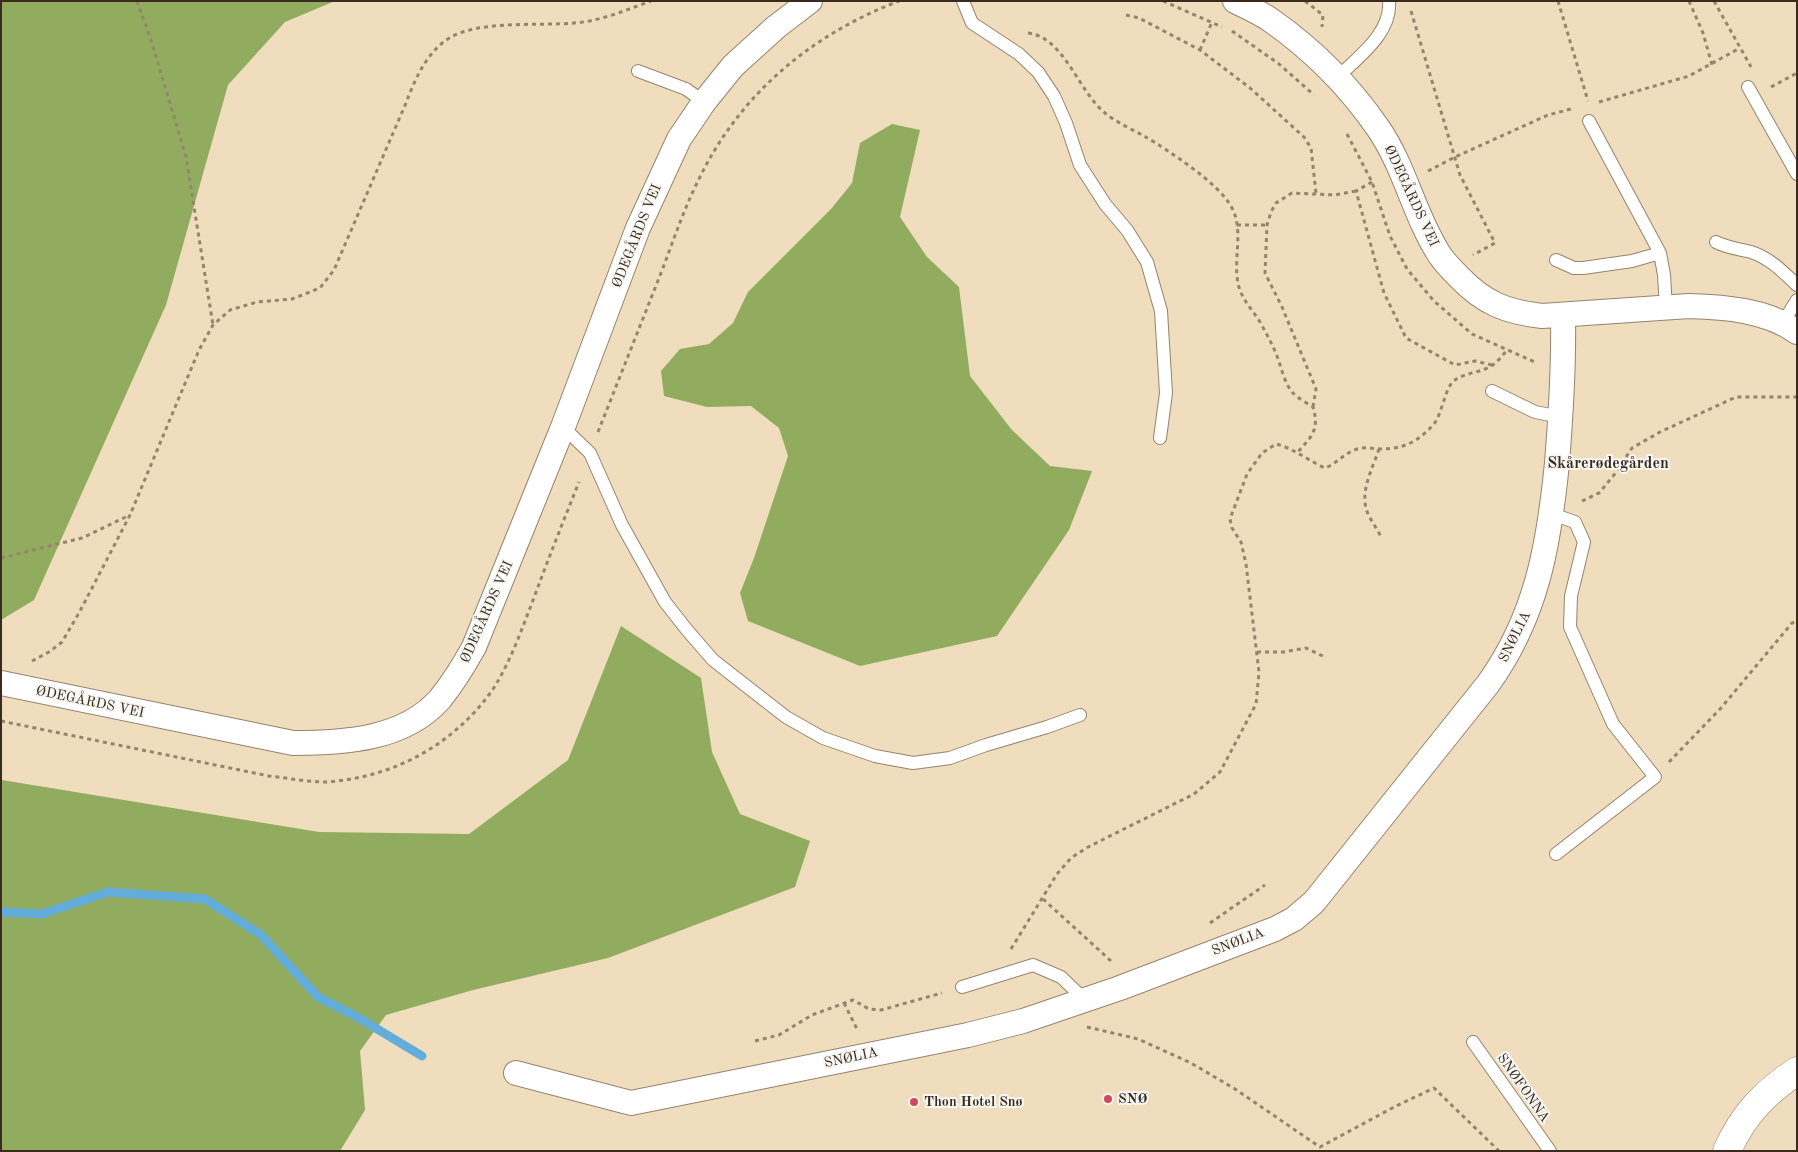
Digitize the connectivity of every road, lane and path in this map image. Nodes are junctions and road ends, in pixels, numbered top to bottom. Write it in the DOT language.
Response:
graph roads {
  1 [pos="137,1"];
  2 [pos="651,1"];
  3 [pos="810,1"];
  4 [pos="899,1"];
  5 [pos="964,1"];
  6 [pos="1163,1"];
  7 [pos="1236,1"];
  8 [pos="1305,1"];
  9 [pos="1388,1"];
  10 [pos="1558,1"];
  11 [pos="1689,1"];
  12 [pos="1411,10"];
  13 [pos="1126,15"];
  14 [pos="1212,22"];
  15 [pos="1321,32"];
  16 [pos="993,36"];
  17 [pos="1200,50"];
  18 [pos="1712,65"];
  19 [pos="638,71"];
  20 [pos="1797,73"];
  21 [pos="1338,77"];
  22 [pos="1748,87"];
  23 [pos="1764,90"];
  24 [pos="1320,101"];
  25 [pos="704,102"];
  26 [pos="1589,121"];
  27 [pos="1346,134"];
  28 [pos="1448,160"];
  29 [pos="1431,169"];
  30 [pos="1797,174"];
  31 [pos="1372,182"];
  32 [pos="1356,192"];
  33 [pos="1316,194"];
  34 [pos="1267,225"];
  35 [pos="1238,226"];
  36 [pos="1716,242"];
  37 [pos="1660,253"];
  38 [pos="1468,258"];
  39 [pos="1556,260"];
  40 [pos="1797,285"];
  41 [pos="1797,300"];
  42 [pos="1666,308"];
  43 [pos="1563,315"];
  44 [pos="213,325"];
  45 [pos="1790,328"];
  46 [pos="1507,350"];
  47 [pos="1493,365"];
  48 [pos="1564,367"];
  49 [pos="1492,391"];
  50 [pos="1797,397"];
  51 [pos="1313,407"];
  52 [pos="1561,417"];
  53 [pos="563,427"];
  54 [pos="1160,438"];
  55 [pos="1379,449"];
  56 [pos="590,453"];
  57 [pos="1296,454"];
  58 [pos="1576,502"];
  59 [pos="1552,514"];
  60 [pos="130,515"];
  61 [pos="1382,536"];
  62 [pos="1,558"];
  63 [pos="1797,621"];
  64 [pos="1257,652"];
  65 [pos="1325,657"];
  66 [pos="32,661"];
  67 [pos="1,683"];
  68 [pos="1080,715"];
  69 [pos="1,721"];
  70 [pos="1655,777"];
  71 [pos="1556,854"];
  72 [pos="1265,885"];
  73 [pos="1043,899"];
  74 [pos="1209,924"];
  75 [pos="1009,953"];
  76 [pos="1120,958"];
  77 [pos="962,987"];
  78 [pos="1085,1000"];
  79 [pos="1088,1028"];
  80 [pos="755,1041"];
  81 [pos="1473,1042"];
  82 [pos="1797,1071"];
  83 [pos="516,1073"];
  84 [pos="1499,1151"];
  85 [pos="1550,1151"];
  86 [pos="1727,1151"];
  1 -- 44 [label="path"];
  2 -- 44 [label="path"];
  3 -- 25 [label="street, ØDEGÅRDS VEI"];
  4 -- 56 [label="path"];
  5 -- 16 [label="lane"];
  6 -- 14 [label="path"];
  7 -- 21 [label="street, ØDEGÅRDS VEI"];
  8 -- 15 [label="path"];
  9 -- 21 [label="lane"];
  10 -- 26 [label="path"];
  11 -- 18 [label="path"];
  12 -- 38 [label="path"];
  13 -- 17 [label="path"];
  14 -- 17 [label="path"];
  14 -- 24 [label="path"];
  16 -- 35 [label="path"];
  16 -- 54 [label="lane"];
  17 -- 33 [label="path"];
  19 -- 25 [label="lane"];
  20 -- 23 [label="path"];
  21 -- 43 [label="street, ØDEGÅRDS VEI"];
  22 -- 30 [label="lane"];
  25 -- 53 [label="street, ØDEGÅRDS VEI"];
  26 -- 37 [label="lane"];
  27 -- 31 [label="path"];
  28 -- 29 [label="path"];
  31 -- 32 [label="path"];
  31 -- 46 [label="path"];
  32 -- 33 [label="path"];
  32 -- 47 [label="path"];
  33 -- 34 [label="path"];
  34 -- 35 [label="path"];
  34 -- 51 [label="path"];
  35 -- 51 [label="path"];
  36 -- 40 [label="lane"];
  37 -- 39 [label="lane"];
  37 -- 42 [label="lane"];
  41 -- 45 [label="lane"];
  42 -- 43 [label="street, ØDEGÅRDS VEI"];
  42 -- 45 [label="street, ØDEGÅRDS VEI"];
  43 -- 48 [label="street, SNØLIA"];
  44 -- 60 [label="path"];
  46 -- 47 [label="path"];
  46 -- 48 [label="path"];
  47 -- 55 [label="path"];
  48 -- 52 [label="street, SNØLIA"];
  49 -- 52 [label="lane"];
  50 -- 58 [label="path"];
  51 -- 57 [label="path"];
  52 -- 59 [label="street, SNØLIA"];
  53 -- 56 [label="lane"];
  53 -- 67 [label="street, ØDEGÅRDS VEI"];
  55 -- 57 [label="path"];
  55 -- 61 [label="path"];
  56 -- 68 [label="lane"];
  56 -- 69 [label="path"];
  57 -- 64 [label="path"];
  59 -- 70 [label="lane"];
  59 -- 78 [label="street, SNØLIA"];
  60 -- 62 [label="path"];
  60 -- 66 [label="path"];
  63 -- 70 [label="path"];
  64 -- 65 [label="path"];
  64 -- 73 [label="path"];
  70 -- 71 [label="lane"];
  72 -- 74 [label="path"];
  73 -- 75 [label="path"];
  73 -- 76 [label="path"];
  77 -- 78 [label="lane"];
  77 -- 80 [label="path"];
  78 -- 83 [label="street, SNØLIA"];
  79 -- 84 [label="path"];
  81 -- 85 [label="lane, SNØFONNA"];
  82 -- 86 [label="street"];
}
